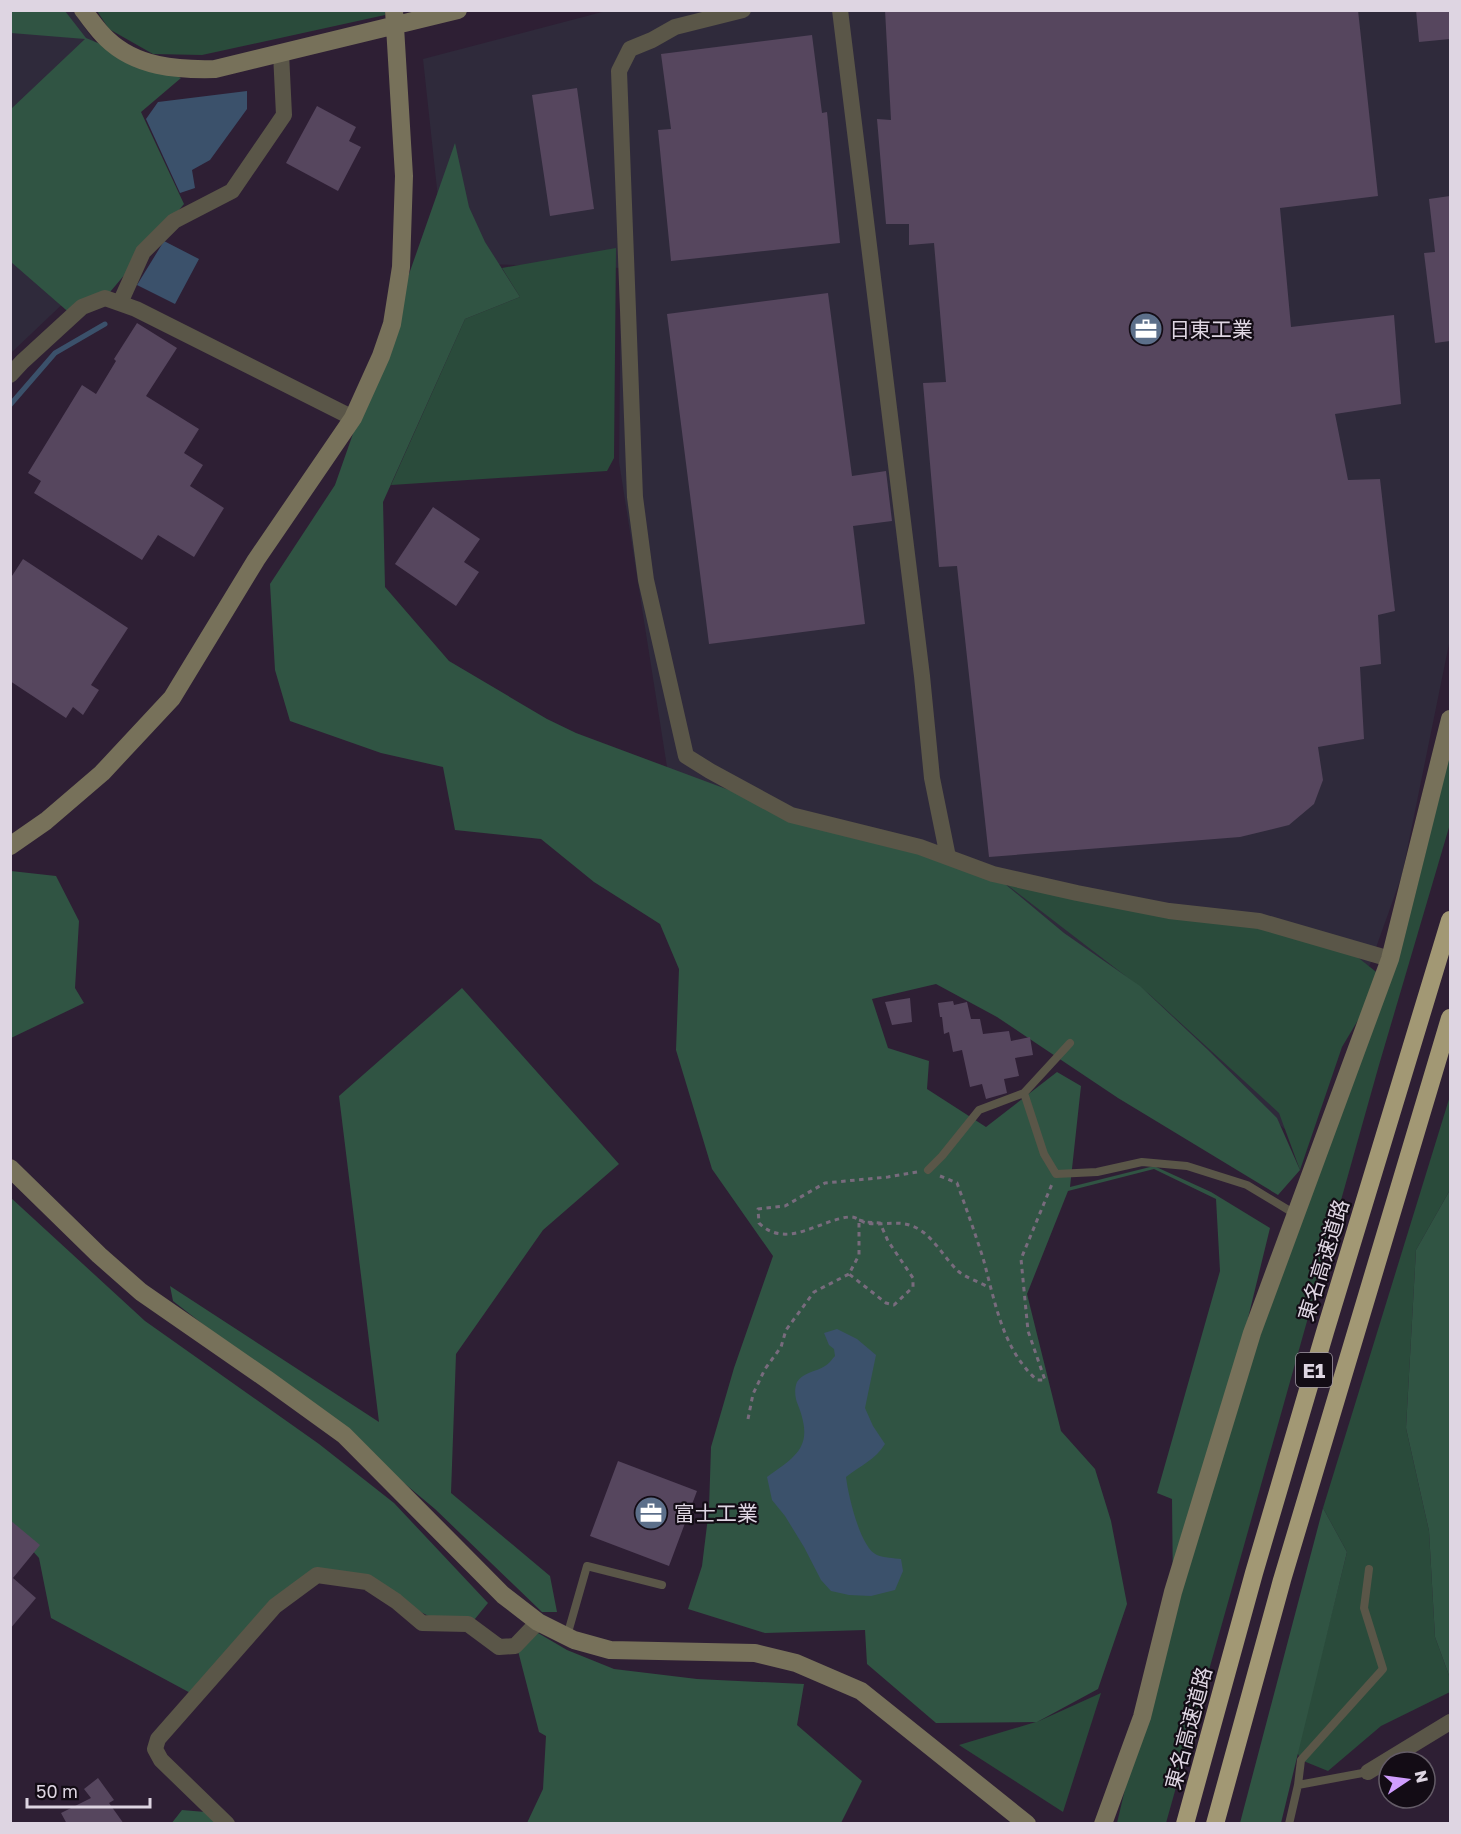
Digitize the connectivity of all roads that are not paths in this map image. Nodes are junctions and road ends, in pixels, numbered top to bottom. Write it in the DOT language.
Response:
graph roads {
  1 [pos="83,10"];
  2 [pos="458,10"];
  3 [pos="743,10"];
  4 [pos="840,10"];
  5 [pos="394,18"];
  6 [pos="281,54"];
  7 [pos="120,303"];
  8 [pos="10,375"];
  9 [pos="353,418"];
  10 [pos="1450,719"];
  11 [pos="10,846"];
  12 [pos="948,857"];
  13 [pos="1450,920"];
  14 [pos="1390,959"];
  15 [pos="1450,1018"];
  16 [pos="1070,1043"];
  17 [pos="1024,1093"];
  18 [pos="10,1168"];
  19 [pos="928,1170"];
  20 [pos="1295,1214"];
  21 [pos="1370,1569"];
  22 [pos="662,1585"];
  23 [pos="538,1622"];
  24 [pos="567,1637"];
  25 [pos="1450,1722"];
  26 [pos="1368,1772"];
  27 [pos="1298,1785"];
  28 [pos="227,1824"];
  29 [pos="1027,1824"];
  30 [pos="1103,1824"];
  31 [pos="1185,1824"];
  32 [pos="1215,1824"];
  33 [pos="1288,1824"];
  1 -- 6 [label="street"];
  2 -- 5 [label="street"];
  3 -- 12 [label="street"];
  4 -- 12 [label="street"];
  5 -- 6 [label="street"];
  5 -- 9 [label="street"];
  6 -- 7 [label="street"];
  7 -- 8 [label="street"];
  7 -- 9 [label="street"];
  9 -- 11 [label="street"];
  10 -- 14 [label="street"];
  12 -- 14 [label="street"];
  13 -- 31 [label="highway, 東名高速道路 / E1"];
  14 -- 20 [label="street"];
  15 -- 32 [label="highway, E1"];
  16 -- 17 [label="lane"];
  17 -- 19 [label="lane"];
  17 -- 20 [label="lane"];
  18 -- 23 [label="street"];
  20 -- 30 [label="street"];
  21 -- 27 [label="lane"];
  22 -- 24 [label="lane"];
  23 -- 24 [label="street"];
  23 -- 28 [label="street"];
  24 -- 29 [label="street"];
  25 -- 26 [label="street"];
  26 -- 27 [label="lane"];
  27 -- 33 [label="lane"];
}
